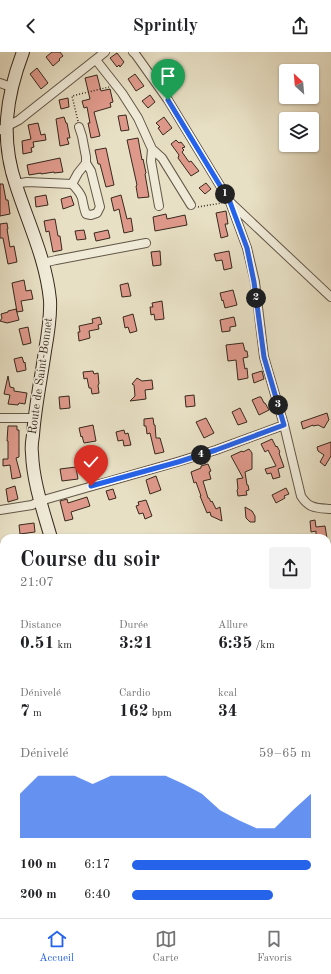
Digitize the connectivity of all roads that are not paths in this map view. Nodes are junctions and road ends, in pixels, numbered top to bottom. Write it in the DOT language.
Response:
graph roads {
  1 [pos="22,52"];
  2 [pos="105,52"];
  3 [pos="133,52"];
  4 [pos="96,60"];
  5 [pos="6,85"];
  6 [pos="79,127"];
  7 [pos="3,129"];
  8 [pos="152,149"];
  9 [pos="86,163"];
  10 [pos="15,184"];
  11 [pos="72,184"];
  12 [pos="230,202"];
  13 [pos="191,205"];
  14 [pos="159,206"];
  15 [pos="146,243"];
  16 [pos="43,264"];
  17 [pos="331,297"];
  18 [pos="0,418"];
  19 [pos="34,418"];
  20 [pos="284,425"];
  21 [pos="40,501"];
  22 [pos="331,509"];
  23 [pos="0,510"];
  24 [pos="50,534"];
  1 -- 5 [label="street, Route de Saint-Bonnet"];
  2 -- 4 [label="street"];
  3 -- 12 [label="street"];
  4 -- 7 [label="street"];
  4 -- 8 [label="street"];
  5 -- 7 [label="street, Route de Saint-Bonnet"];
  6 -- 9 [label="street"];
  7 -- 10 [label="street, Route de Saint-Bonnet"];
  8 -- 13 [label="street"];
  8 -- 14 [label="street"];
  9 -- 11 [label="street"];
  9 -- 11 [label="street"];
  10 -- 11 [label="street"];
  10 -- 16 [label="street, Route de Saint-Bonnet"];
  12 -- 17 [label="street"];
  12 -- 20 [label="street"];
  15 -- 16 [label="street"];
  16 -- 19 [label="street, Route de Saint-Bonnet"];
  18 -- 19 [label="street"];
  19 -- 21 [label="street, Route de Saint-Bonnet"];
  20 -- 21 [label="street"];
  20 -- 22 [label="street"];
  21 -- 23 [label="street"];
  21 -- 24 [label="street, Route de Saint-Bonnet"];
}
